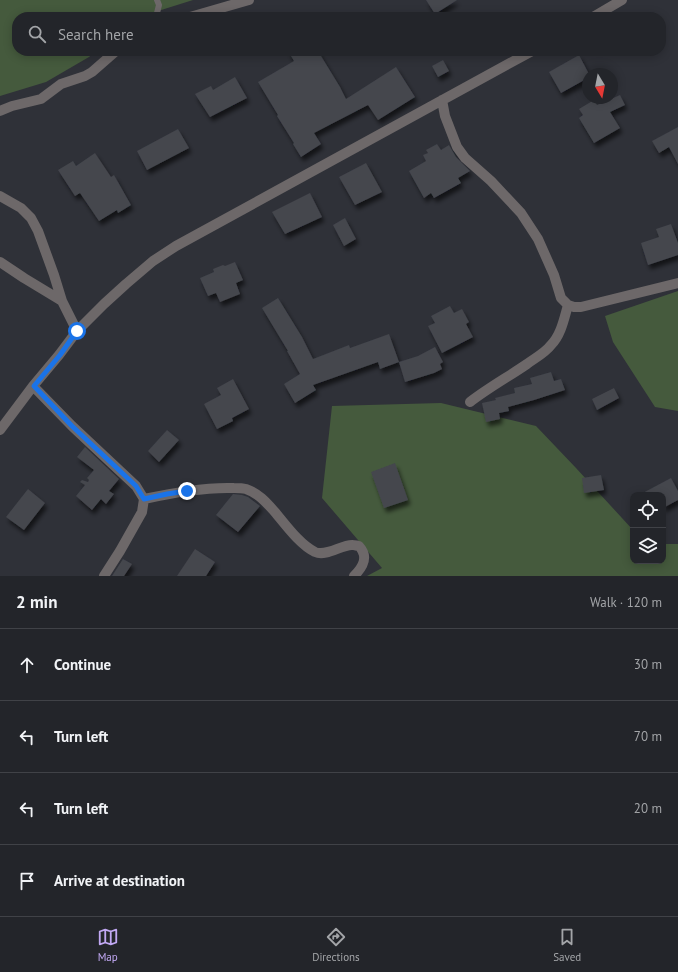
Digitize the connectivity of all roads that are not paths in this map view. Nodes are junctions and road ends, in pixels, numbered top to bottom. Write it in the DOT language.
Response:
graph roads {
  1 [pos="157,0"];
  2 [pos="250,0"];
  3 [pos="622,0"];
  4 [pos="157,12"];
  5 [pos="208,12"];
  6 [pos="602,12"];
  7 [pos="111,56"];
  8 [pos="523,56"];
  9 [pos="442,100"];
  10 [pos="0,111"];
  11 [pos="0,196"];
  12 [pos="0,262"];
  13 [pos="678,283"];
  14 [pos="62,301"];
  15 [pos="568,305"];
  16 [pos="77,331"];
  17 [pos="34,386"];
  18 [pos="470,402"];
  19 [pos="0,430"];
  20 [pos="144,499"];
  21 [pos="104,576"];
  22 [pos="354,576"];
  1 -- 4 [label="lane"];
  2 -- 5 [label="street"];
  3 -- 6 [label="street"];
  7 -- 10 [label="street"];
  8 -- 9 [label="street"];
  9 -- 15 [label="street"];
  9 -- 16 [label="street"];
  11 -- 14 [label="street"];
  12 -- 14 [label="street"];
  13 -- 15 [label="street"];
  14 -- 16 [label="street"];
  15 -- 18 [label="street"];
  16 -- 17 [label="street"];
  17 -- 19 [label="street"];
  17 -- 20 [label="street"];
  20 -- 21 [label="street"];
  20 -- 22 [label="street"];
}
